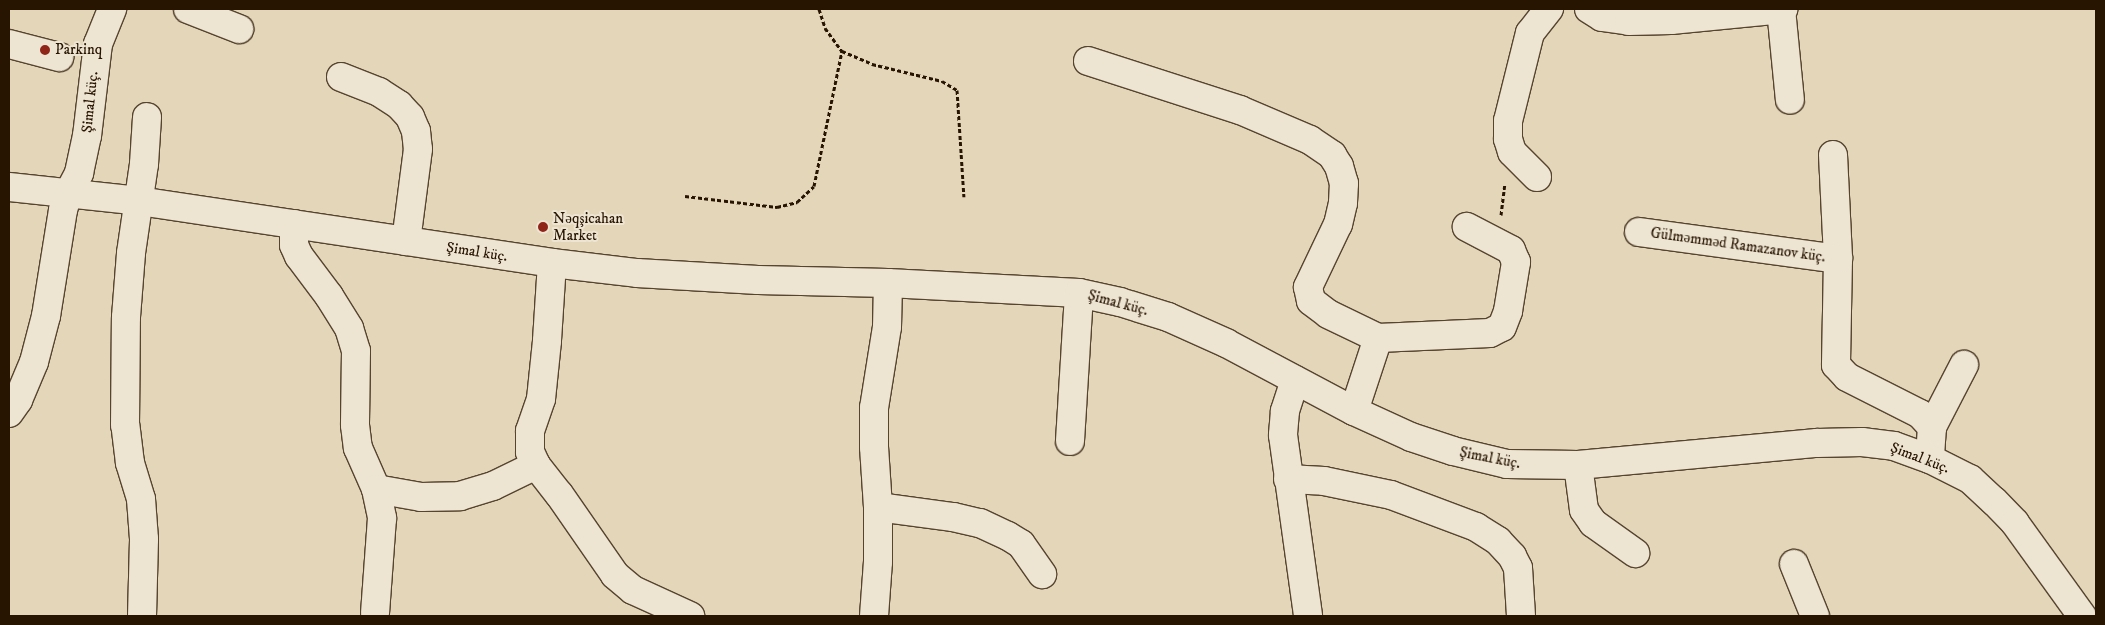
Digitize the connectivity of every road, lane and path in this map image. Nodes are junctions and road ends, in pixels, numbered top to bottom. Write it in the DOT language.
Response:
graph roads {
  1 [pos="112,9"];
  2 [pos="188,9"];
  3 [pos="819,9"];
  4 [pos="1549,9"];
  5 [pos="1589,9"];
  6 [pos="1782,9"];
  7 [pos="239,29"];
  8 [pos="9,44"];
  9 [pos="842,51"];
  10 [pos="59,57"];
  11 [pos="1088,61"];
  12 [pos="341,78"];
  13 [pos="1790,100"];
  14 [pos="147,116"];
  15 [pos="1833,155"];
  16 [pos="1528,168"];
  17 [pos="9,187"];
  18 [pos="68,194"];
  19 [pos="684,196"];
  20 [pos="964,197"];
  21 [pos="139,201"];
  22 [pos="294,224"];
  23 [pos="1468,227"];
  24 [pos="1639,232"];
  25 [pos="406,241"];
  26 [pos="1494,241"];
  27 [pos="1838,259"];
  28 [pos="552,263"];
  29 [pos="888,282"];
  30 [pos="1079,293"];
  31 [pos="1378,338"];
  32 [pos="1964,365"];
  33 [pos="1295,380"];
  34 [pos="1354,411"];
  35 [pos="9,413"];
  36 [pos="1932,427"];
  37 [pos="1070,441"];
  38 [pos="1930,459"];
  39 [pos="536,465"];
  40 [pos="1578,466"];
  41 [pos="1288,479"];
  42 [pos="376,490"];
  43 [pos="878,507"];
  44 [pos="1636,553"];
  45 [pos="1794,564"];
  46 [pos="1042,574"];
  47 [pos="376,613"];
  48 [pos="142,616"];
  49 [pos="690,616"];
  50 [pos="874,616"];
  51 [pos="1308,616"];
  52 [pos="1521,616"];
  53 [pos="1815,616"];
  54 [pos="2082,616"];
  1 -- 18 [label="street, Şimal küç."];
  2 -- 7 [label="street"];
  3 -- 9 [label="path"];
  4 -- 16 [label="street"];
  5 -- 6 [label="street"];
  6 -- 13 [label="street"];
  8 -- 10 [label="street"];
  9 -- 19 [label="path"];
  9 -- 20 [label="path"];
  11 -- 31 [label="street"];
  12 -- 25 [label="street"];
  14 -- 21 [label="street"];
  15 -- 27 [label="street, Gülməmməd Ramazanov küç."];
  16 -- 26 [label="path"];
  17 -- 18 [label="street, Şimal küç."];
  18 -- 21 [label="street, Şimal küç."];
  18 -- 35 [label="street"];
  21 -- 22 [label="street, Şimal küç."];
  21 -- 48 [label="street"];
  22 -- 25 [label="street, Şimal küç."];
  22 -- 42 [label="street"];
  23 -- 26 [label="street"];
  24 -- 27 [label="street, Gülməmməd Ramazanov küç."];
  25 -- 28 [label="street, Şimal küç."];
  26 -- 31 [label="street"];
  27 -- 36 [label="street, Gülməmməd Ramazanov küç."];
  28 -- 29 [label="street, Şimal küç."];
  28 -- 39 [label="street"];
  29 -- 30 [label="street, Şimal küç."];
  29 -- 43 [label="street"];
  30 -- 33 [label="street, Şimal küç."];
  30 -- 37 [label="street"];
  31 -- 34 [label="street"];
  32 -- 36 [label="street"];
  33 -- 34 [label="street, Şimal küç."];
  33 -- 41 [label="street"];
  34 -- 40 [label="street, Şimal küç."];
  36 -- 38 [label="street"];
  38 -- 40 [label="street, Şimal küç."];
  38 -- 54 [label="street, Şimal küç."];
  39 -- 42 [label="street"];
  39 -- 49 [label="street"];
  40 -- 44 [label="street"];
  41 -- 51 [label="street"];
  41 -- 52 [label="street"];
  42 -- 47 [label="street"];
  43 -- 46 [label="street"];
  43 -- 50 [label="street"];
  45 -- 53 [label="street"];
}
